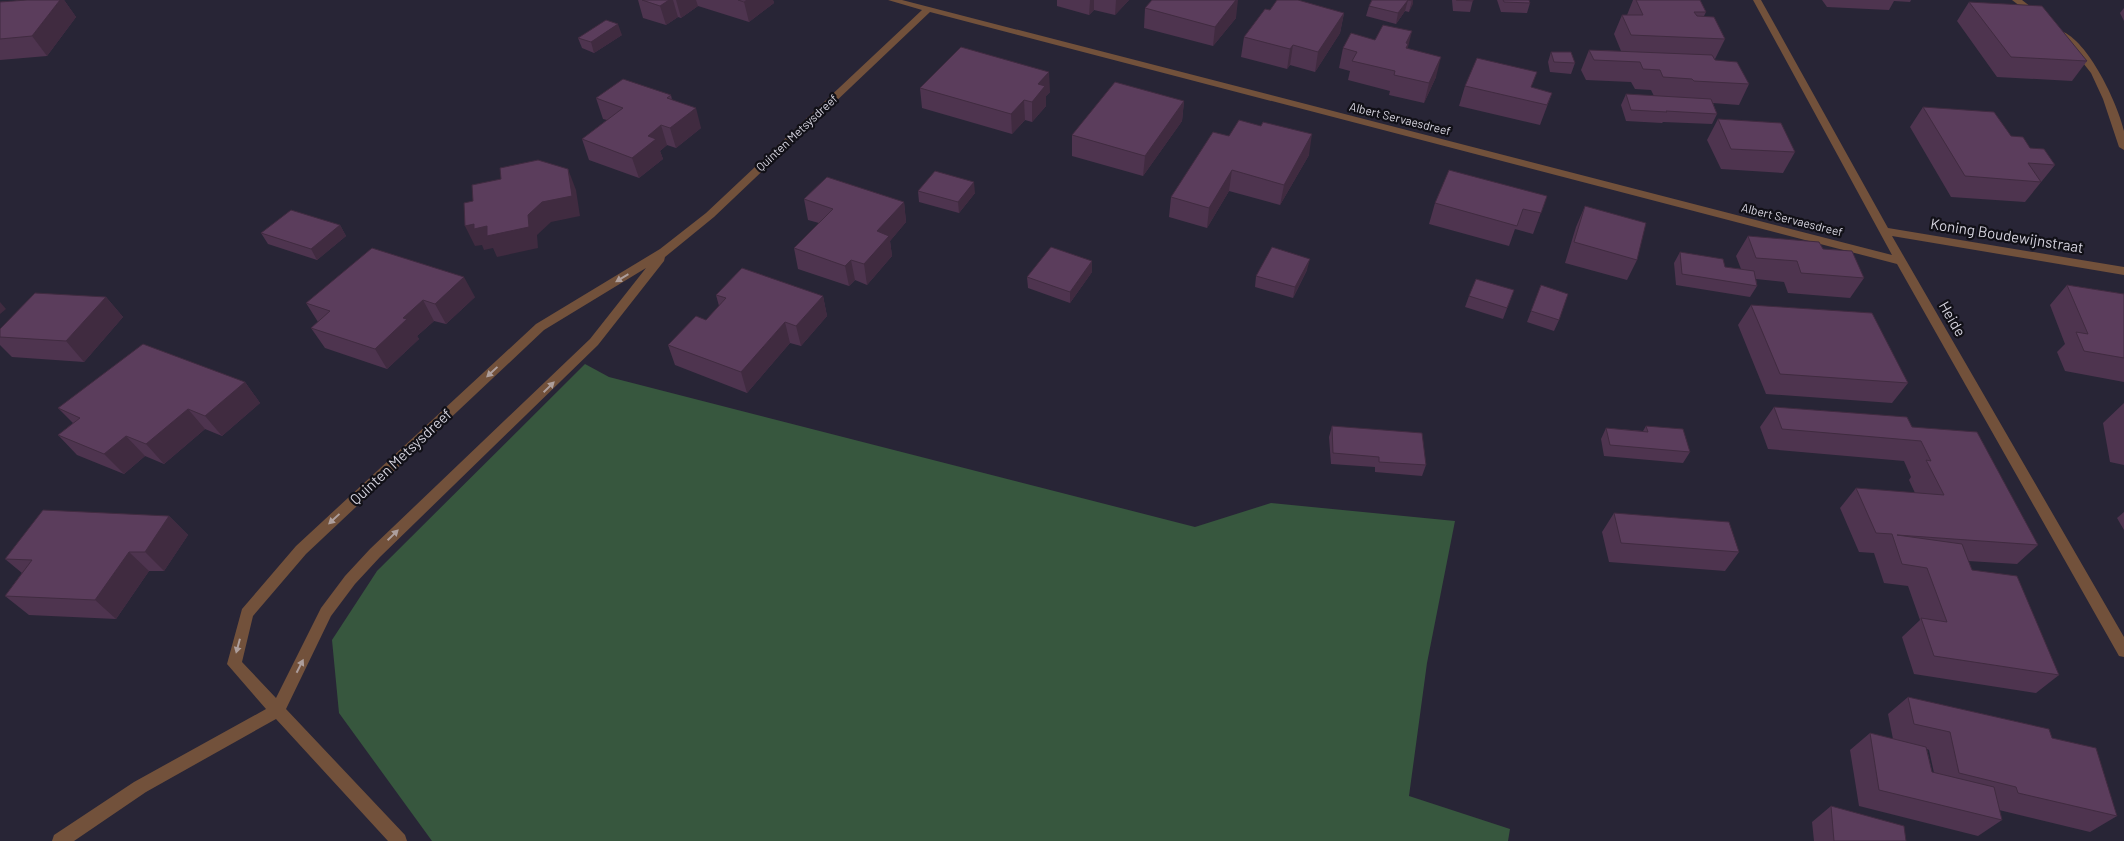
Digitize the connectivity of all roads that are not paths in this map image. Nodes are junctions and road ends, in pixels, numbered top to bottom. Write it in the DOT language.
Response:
graph roads {
  1 [pos="892,0"];
  2 [pos="1757,0"];
  3 [pos="2016,0"];
  4 [pos="927,10"];
  5 [pos="2124,147"];
  6 [pos="1885,231"];
  7 [pos="664,252"];
  8 [pos="1901,261"];
  9 [pos="2124,271"];
  10 [pos="2124,651"];
  11 [pos="278,710"];
  12 [pos="60,841"];
  13 [pos="399,841"];
  1 -- 4 [label="street, Albert Servaesdreef"];
  2 -- 6 [label="street, Heide"];
  3 -- 5 [label="street"];
  4 -- 7 [label="street, Quinten Metsysdreef"];
  4 -- 8 [label="street, Albert Servaesdreef"];
  6 -- 8 [label="street, Heide"];
  6 -- 9 [label="street, Koning Boudewijnstraat"];
  11 -- 7 [label="street, Quinten Metsysdreef, one-way"];
  7 -- 11 [label="street, Quinten Metsysdreef, one-way"];
  8 -- 10 [label="street, Heide"];
  11 -- 12 [label="street"];
  11 -- 13 [label="street, Quinten Metsysdreef"];
}
